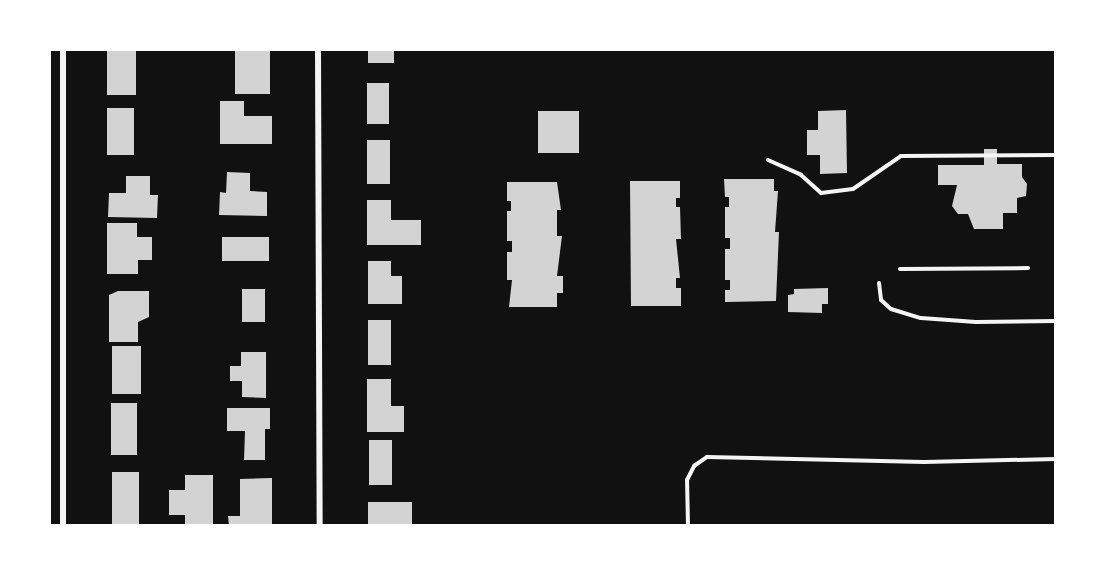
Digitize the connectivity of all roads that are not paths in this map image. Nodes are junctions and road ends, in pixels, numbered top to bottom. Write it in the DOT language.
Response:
graph roads {
  1 [pos="63,50"];
  2 [pos="318,50"];
  3 [pos="1056,155"];
  4 [pos="768,160"];
  5 [pos="1028,268"];
  6 [pos="900,269"];
  7 [pos="879,284"];
  8 [pos="1056,321"];
  9 [pos="1056,459"];
  10 [pos="63,525"];
  11 [pos="320,525"];
  12 [pos="688,525"];
  1 -- 10 [label="street"];
  2 -- 11 [label="street"];
  3 -- 4 [label="lane"];
  5 -- 6 [label="lane"];
  7 -- 8 [label="lane"];
  9 -- 12 [label="lane"];
}
